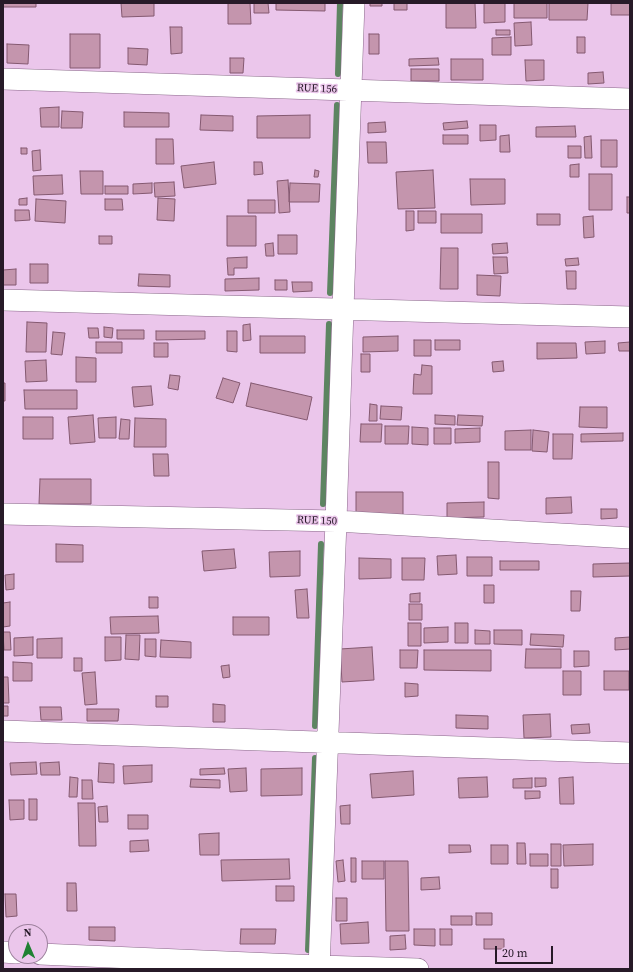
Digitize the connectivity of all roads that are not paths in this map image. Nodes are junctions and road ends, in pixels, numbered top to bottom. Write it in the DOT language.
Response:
graph roads {
  1 [pos="354,3"];
  2 [pos="3,79"];
  3 [pos="350,90"];
  4 [pos="630,99"];
  5 [pos="3,300"];
  6 [pos="343,309"];
  7 [pos="630,317"];
  8 [pos="3,514"];
  9 [pos="336,521"];
  10 [pos="630,538"];
  11 [pos="3,731"];
  12 [pos="328,743"];
  13 [pos="630,753"];
  14 [pos="48,954"];
  15 [pos="319,968"];
  16 [pos="418,969"];
  1 -- 3 [label="street"];
  2 -- 3 [label="street, RUE 156"];
  3 -- 4 [label="street, RUE 156"];
  3 -- 6 [label="street"];
  5 -- 6 [label="street"];
  6 -- 7 [label="street"];
  6 -- 9 [label="street"];
  8 -- 9 [label="street, RUE 150"];
  9 -- 10 [label="street, RUE 150"];
  9 -- 12 [label="street"];
  11 -- 12 [label="street"];
  12 -- 13 [label="street"];
  12 -- 15 [label="street"];
  14 -- 15 [label="street"];
  15 -- 16 [label="street"];
}
